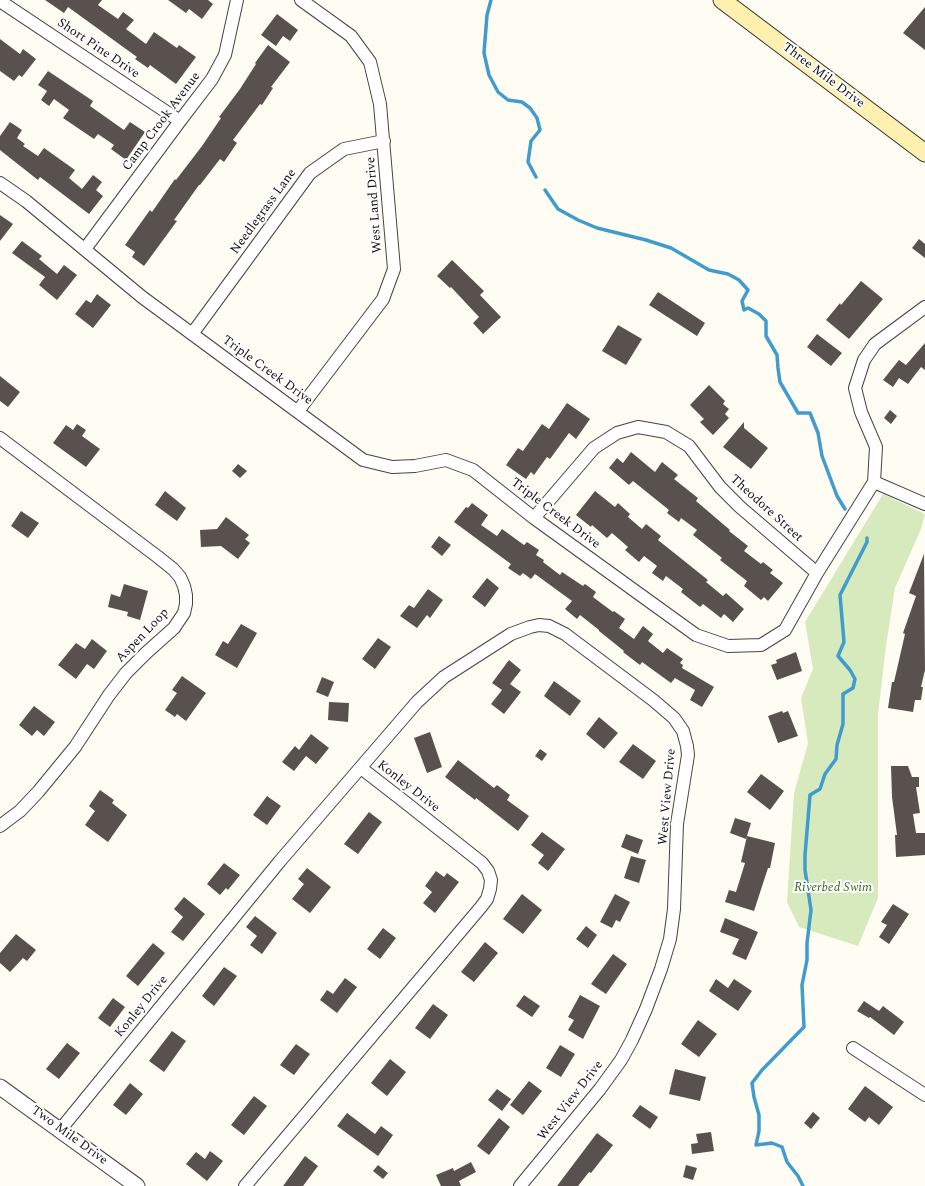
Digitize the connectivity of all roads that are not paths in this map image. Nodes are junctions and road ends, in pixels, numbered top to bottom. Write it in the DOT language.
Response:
graph roads {
  1 [pos="237,0"];
  2 [pos="301,0"];
  3 [pos="722,0"];
  4 [pos="0,1"];
  5 [pos="180,121"];
  6 [pos="384,141"];
  7 [pos="925,153"];
  8 [pos="0,183"];
  9 [pos="85,249"];
  10 [pos="925,307"];
  11 [pos="192,334"];
  12 [pos="298,411"];
  13 [pos="0,438"];
  14 [pos="874,482"];
  15 [pos="925,504"];
  16 [pos="534,518"];
  17 [pos="817,573"];
  18 [pos="361,768"];
  19 [pos="0,826"];
  20 [pos="853,1048"];
  21 [pos="0,1087"];
  22 [pos="925,1095"];
  23 [pos="60,1130"];
  24 [pos="137,1186"];
  25 [pos="246,1186"];
  26 [pos="520,1186"];
  1 -- 5 [label="street, Camp Crook Avenue"];
  2 -- 6 [label="street, West Land Drive"];
  3 -- 7 [label="main road, Three Mile Drive"];
  4 -- 5 [label="street, Short Pine Drive"];
  5 -- 9 [label="street, Camp Crook Avenue"];
  6 -- 11 [label="street, Needlegrass Lane"];
  6 -- 12 [label="street, West Land Drive"];
  8 -- 9 [label="street, Triple Creek Drive"];
  9 -- 11 [label="street, Triple Creek Drive"];
  10 -- 14 [label="street, Triple Creek Drive"];
  11 -- 12 [label="street, Triple Creek Drive"];
  12 -- 16 [label="street, Triple Creek Drive"];
  13 -- 19 [label="street, Aspen Loop"];
  14 -- 15 [label="street"];
  14 -- 17 [label="street, Triple Creek Drive"];
  16 -- 17 [label="street, Triple Creek Drive"];
  16 -- 17 [label="street, Theodore Street"];
  18 -- 23 [label="street, Konley Drive"];
  18 -- 25 [label="street, Konley Drive"];
  18 -- 26 [label="street, West View Drive"];
  20 -- 22 [label="street"];
  21 -- 23 [label="street, Two Mile Drive"];
  23 -- 24 [label="street, Two Mile Drive"];
}
